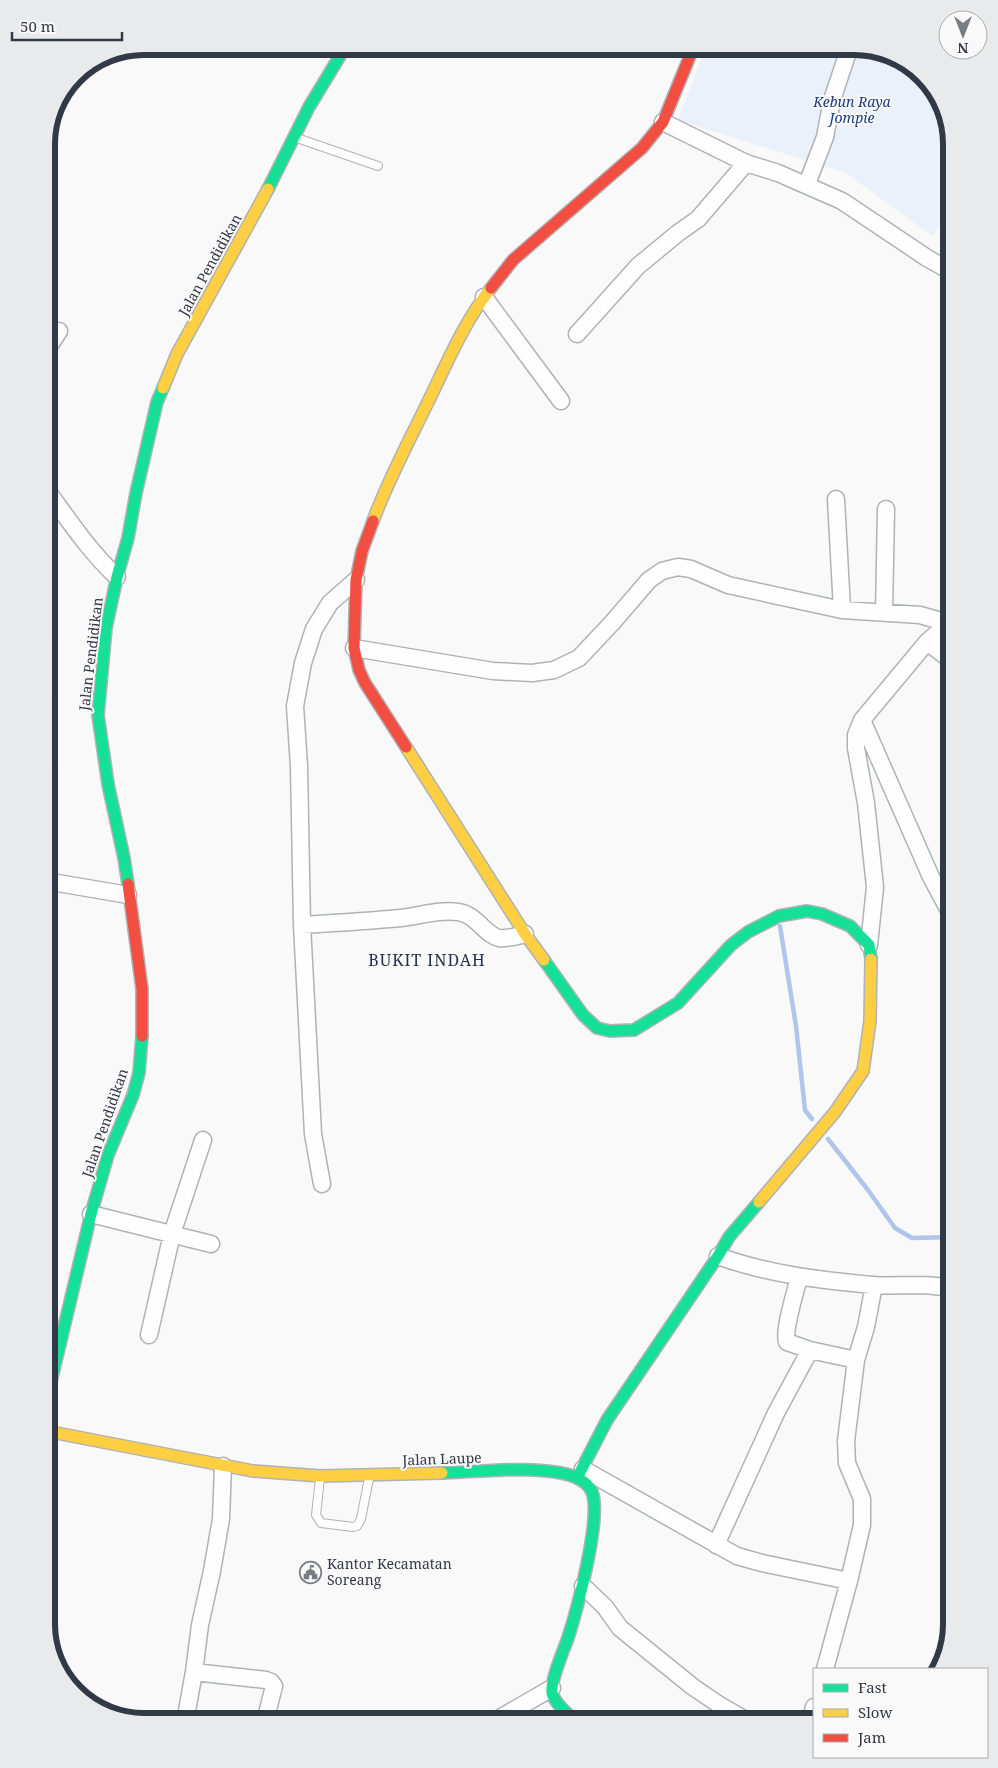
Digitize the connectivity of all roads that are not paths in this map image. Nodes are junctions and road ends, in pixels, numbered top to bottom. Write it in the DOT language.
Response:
graph roads {
  1 [pos="341,55"];
  2 [pos="690,55"];
  3 [pos="847,55"];
  4 [pos="663,122"];
  5 [pos="295,137"];
  6 [pos="746,163"];
  7 [pos="378,166"];
  8 [pos="806,184"];
  9 [pos="943,267"];
  10 [pos="484,297"];
  11 [pos="60,330"];
  12 [pos="576,334"];
  13 [pos="55,338"];
  14 [pos="561,401"];
  15 [pos="836,499"];
  16 [pos="55,501"];
  17 [pos="886,509"];
  18 [pos="117,576"];
  19 [pos="356,580"];
  20 [pos="842,610"];
  21 [pos="884,613"];
  22 [pos="943,620"];
  23 [pos="943,628"];
  24 [pos="927,642"];
  25 [pos="354,648"];
  26 [pos="943,654"];
  27 [pos="862,720"];
  28 [pos="55,882"];
  29 [pos="128,895"];
  30 [pos="943,900"];
  31 [pos="302,925"];
  32 [pos="525,934"];
  33 [pos="869,945"];
  34 [pos="203,1140"];
  35 [pos="322,1184"];
  36 [pos="91,1214"];
  37 [pos="172,1234"];
  38 [pos="210,1244"];
  39 [pos="718,1256"];
  40 [pos="799,1277"];
  41 [pos="874,1285"];
  42 [pos="943,1288"];
  43 [pos="149,1336"];
  44 [pos="810,1350"];
  45 [pos="856,1360"];
  46 [pos="55,1365"];
  47 [pos="55,1432"];
  48 [pos="223,1466"];
  49 [pos="580,1473"];
  50 [pos="320,1476"];
  51 [pos="369,1476"];
  52 [pos="716,1545"];
  53 [pos="849,1581"];
  54 [pos="583,1586"];
  55 [pos="825,1668"];
  56 [pos="194,1672"];
  57 [pos="552,1688"];
  58 [pos="187,1713"];
  59 [pos="267,1713"];
  60 [pos="509,1713"];
  61 [pos="568,1713"];
  62 [pos="734,1713"];
  1 -- 5 [label="street, Jalan Pendidikan"];
  2 -- 4 [label="street"];
  3 -- 8 [label="street"];
  4 -- 6 [label="street"];
  4 -- 10 [label="street"];
  5 -- 7 [label="lane"];
  5 -- 18 [label="street, Jalan Pendidikan"];
  6 -- 8 [label="street"];
  6 -- 12 [label="street"];
  8 -- 9 [label="street"];
  10 -- 14 [label="street"];
  10 -- 19 [label="street"];
  11 -- 13 [label="street"];
  15 -- 20 [label="street"];
  16 -- 18 [label="street"];
  17 -- 21 [label="street"];
  18 -- 29 [label="street, Jalan Pendidikan"];
  19 -- 25 [label="street"];
  19 -- 31 [label="street"];
  20 -- 21 [label="street"];
  20 -- 25 [label="street"];
  21 -- 22 [label="street"];
  23 -- 24 [label="street"];
  24 -- 26 [label="street"];
  24 -- 27 [label="street"];
  25 -- 32 [label="street"];
  27 -- 30 [label="street"];
  27 -- 33 [label="street"];
  28 -- 29 [label="street"];
  29 -- 36 [label="street, Jalan Pendidikan"];
  31 -- 32 [label="street"];
  31 -- 35 [label="street"];
  32 -- 33 [label="street"];
  33 -- 39 [label="street"];
  34 -- 37 [label="street"];
  36 -- 37 [label="street"];
  36 -- 46 [label="street, Jalan Pendidikan"];
  37 -- 38 [label="street"];
  37 -- 43 [label="street"];
  39 -- 40 [label="street"];
  39 -- 49 [label="street"];
  40 -- 41 [label="street"];
  40 -- 44 [label="street"];
  41 -- 42 [label="street"];
  41 -- 45 [label="street"];
  44 -- 45 [label="street"];
  44 -- 52 [label="street"];
  45 -- 53 [label="street"];
  47 -- 48 [label="street, Jalan Laupe"];
  48 -- 50 [label="street, Jalan Laupe"];
  48 -- 56 [label="street"];
  49 -- 51 [label="street, Jalan Laupe"];
  49 -- 52 [label="street"];
  49 -- 54 [label="street"];
  50 -- 51 [label="street, Jalan Laupe"];
  50 -- 51 [label="lane"];
  52 -- 53 [label="street"];
  53 -- 55 [label="street"];
  54 -- 57 [label="street"];
  54 -- 62 [label="street"];
  56 -- 58 [label="street"];
  56 -- 59 [label="street"];
  57 -- 60 [label="street"];
  57 -- 61 [label="street"];
}
